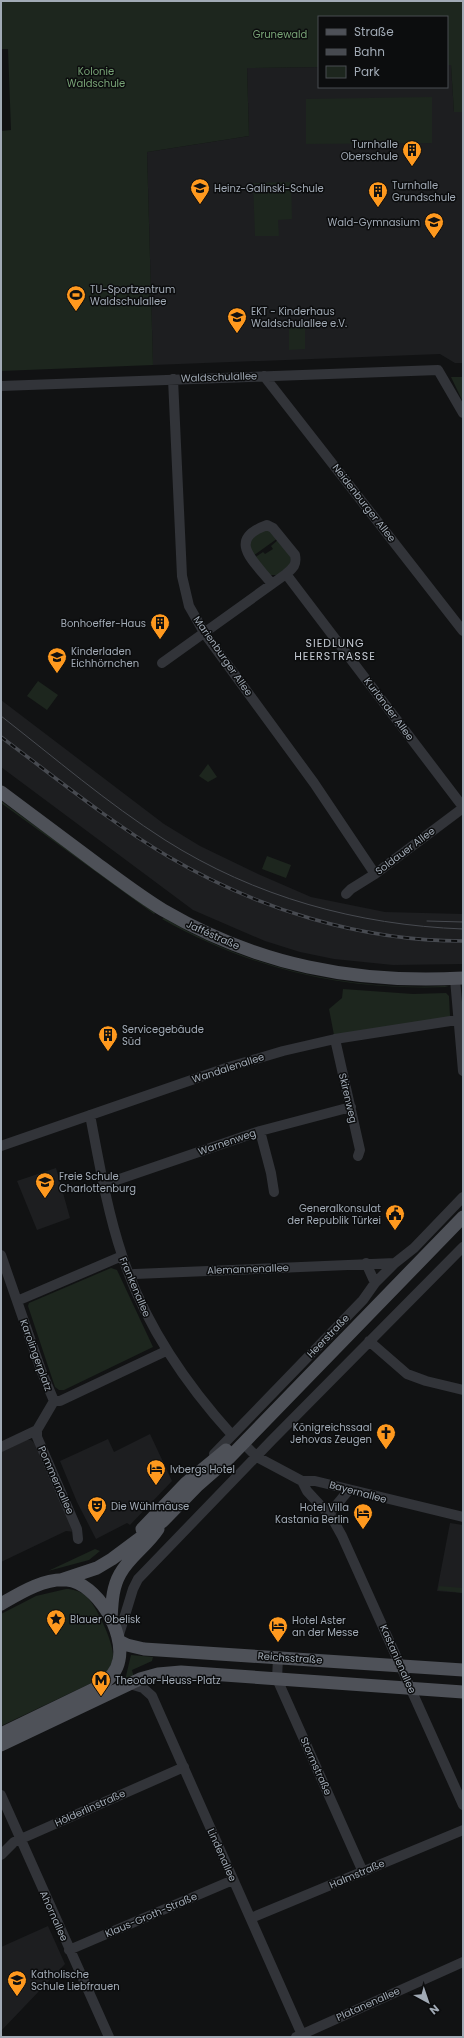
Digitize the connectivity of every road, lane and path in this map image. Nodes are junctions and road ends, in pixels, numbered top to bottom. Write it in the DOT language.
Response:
graph roads {
  1 [pos="264,376"];
  2 [pos="173,379"];
  3 [pos="1,386"];
  4 [pos="463,413"];
  5 [pos="286,574"];
  6 [pos="272,584"];
  7 [pos="463,630"];
  8 [pos="205,634"];
  9 [pos="162,663"];
  10 [pos="1,792"];
  11 [pos="463,808"];
  12 [pos="375,874"];
  13 [pos="346,894"];
  14 [pos="459,978"];
  15 [pos="461,1019"];
  16 [pos="335,1039"];
  17 [pos="463,1071"];
  18 [pos="351,1107"];
  19 [pos="90,1115"];
  20 [pos="260,1131"];
  21 [pos="1,1146"];
  22 [pos="358,1156"];
  23 [pos="105,1184"];
  24 [pos="274,1192"];
  25 [pos="463,1197"];
  26 [pos="463,1217"];
  27 [pos="463,1247"];
  28 [pos="1,1255"];
  29 [pos="122,1256"];
  30 [pos="366,1263"];
  31 [pos="394,1263"];
  32 [pos="130,1276"];
  33 [pos="375,1283"];
  34 [pos="17,1301"];
  35 [pos="369,1341"];
  36 [pos="166,1351"];
  37 [pos="463,1390"];
  38 [pos="54,1401"];
  39 [pos="37,1430"];
  40 [pos="232,1435"];
  41 [pos="243,1443"];
  42 [pos="1,1447"];
  43 [pos="257,1457"];
  44 [pos="194,1476"];
  45 [pos="302,1481"];
  46 [pos="348,1491"];
  47 [pos="329,1514"];
  48 [pos="463,1517"];
  49 [pos="163,1521"];
  50 [pos="78,1539"];
  51 [pos="123,1550"];
  52 [pos="61,1580"];
  53 [pos="1,1604"];
  54 [pos="111,1620"];
  55 [pos="119,1639"];
  56 [pos="166,1651"];
  57 [pos="278,1658"];
  58 [pos="401,1666"];
  59 [pos="463,1670"];
  60 [pos="164,1673"];
  61 [pos="277,1679"];
  62 [pos="130,1684"];
  63 [pos="411,1689"];
  64 [pos="463,1692"];
  65 [pos="3,1738"];
  66 [pos="184,1767"];
  67 [pos="1,1795"];
  68 [pos="463,1805"];
  69 [pos="463,1830"];
  70 [pos="20,1839"];
  71 [pos="1,1855"];
  72 [pos="363,1872"];
  73 [pos="233,1880"];
  74 [pos="251,1918"];
  75 [pos="69,1950"];
  76 [pos="463,1962"];
  77 [pos="300,2036"];
  78 [pos="109,2037"];
  1 -- 2 [label="street, Waldschulallee"];
  1 -- 4 [label="street, Waldschulallee"];
  1 -- 7 [label="street, Neidenburger Allee"];
  2 -- 3 [label="street, Waldschulallee"];
  2 -- 8 [label="street, Marienburger Allee"];
  5 -- 6 [label="street"];
  5 -- 6 [label="street"];
  5 -- 11 [label="street, Kurländer Allee"];
  6 -- 8 [label="street"];
  8 -- 9 [label="street"];
  8 -- 12 [label="street, Marienburger Allee"];
  10 -- 14 [label="main road, Jafféstraße"];
  11 -- 12 [label="street, Soldauer Allee"];
  12 -- 13 [label="street, Soldauer Allee"];
  14 -- 15 [label="street"];
  15 -- 16 [label="street, Wandalenallee"];
  15 -- 17 [label="street"];
  16 -- 18 [label="street, Skirenweg"];
  16 -- 19 [label="street, Wandalenallee"];
  18 -- 20 [label="street, Warnenweg"];
  18 -- 22 [label="street, Skirenweg"];
  19 -- 21 [label="street, Wandalenallee"];
  19 -- 23 [label="street, Frankenallee"];
  20 -- 23 [label="street, Warnenweg"];
  20 -- 24 [label="street"];
  23 -- 29 [label="street, Frankenallee"];
  25 -- 31 [label="street, Heerstraße"];
  26 -- 41 [label="main road, Heerstraße"];
  27 -- 35 [label="street"];
  28 -- 34 [label="street, Karolingerplatz"];
  29 -- 32 [label="street, Frankenallee"];
  29 -- 34 [label="street"];
  30 -- 31 [label="street, Alemannenallee"];
  30 -- 32 [label="street, Alemannenallee"];
  30 -- 33 [label="street"];
  31 -- 33 [label="street, Heerstraße"];
  32 -- 36 [label="street, Frankenallee"];
  33 -- 40 [label="street, Heerstraße"];
  34 -- 38 [label="street, Karolingerplatz"];
  35 -- 37 [label="street"];
  35 -- 43 [label="street"];
  36 -- 38 [label="street, Karolingerplatz"];
  36 -- 40 [label="street, Frankenallee"];
  38 -- 39 [label="street"];
  39 -- 42 [label="street"];
  39 -- 50 [label="street, Pommernallee"];
  40 -- 44 [label="street, Heerstraße"];
  41 -- 43 [label="street"];
  41 -- 44 [label="main road, Heerstraße"];
  41 -- 49 [label="main road, Heerstraße"];
  43 -- 45 [label="street, Bayernallee"];
  43 -- 55 [label="street"];
  44 -- 51 [label="main road, Heerstraße"];
  45 -- 46 [label="street, Bayernallee"];
  45 -- 47 [label="street, Kastanienallee"];
  46 -- 47 [label="street"];
  46 -- 48 [label="street, Bayernallee"];
  47 -- 58 [label="street, Kastanienallee"];
  49 -- 51 [label="main road, Heerstraße"];
  49 -- 54 [label="main road, Heerstraße"];
  51 -- 52 [label="main road, Heerstraße"];
  52 -- 53 [label="main road"];
  52 -- 54 [label="main road"];
  54 -- 55 [label="main road"];
  55 -- 56 [label="main road, Reichsstraße"];
  55 -- 65 [label="main road"];
  56 -- 57 [label="main road, Reichsstraße"];
  56 -- 60 [label="main road"];
  57 -- 58 [label="main road, Reichsstraße"];
  57 -- 61 [label="street, Stormstraße"];
  58 -- 59 [label="main road, Reichsstraße"];
  58 -- 63 [label="street, Kastanienallee"];
  60 -- 61 [label="main road"];
  60 -- 62 [label="main road"];
  61 -- 63 [label="main road"];
  61 -- 72 [label="street, Stormstraße"];
  62 -- 65 [label="main road"];
  62 -- 66 [label="street, Lindenallee"];
  63 -- 64 [label="main road"];
  63 -- 68 [label="street, Kastanienallee"];
  66 -- 70 [label="street, Hölderlinstraße"];
  66 -- 73 [label="street, Lindenallee"];
  67 -- 70 [label="street, Ahornallee"];
  69 -- 72 [label="street, Halmstraße"];
  70 -- 71 [label="street, Hölderlinstraße"];
  70 -- 75 [label="street, Ahornallee"];
  72 -- 74 [label="street, Halmstraße"];
  73 -- 74 [label="street, Lindenallee"];
  73 -- 75 [label="street, Klaus-Groth-Straße"];
  74 -- 77 [label="street, Lindenallee"];
  75 -- 78 [label="street, Ahornallee"];
  76 -- 77 [label="street, Platanenallee"];
}
